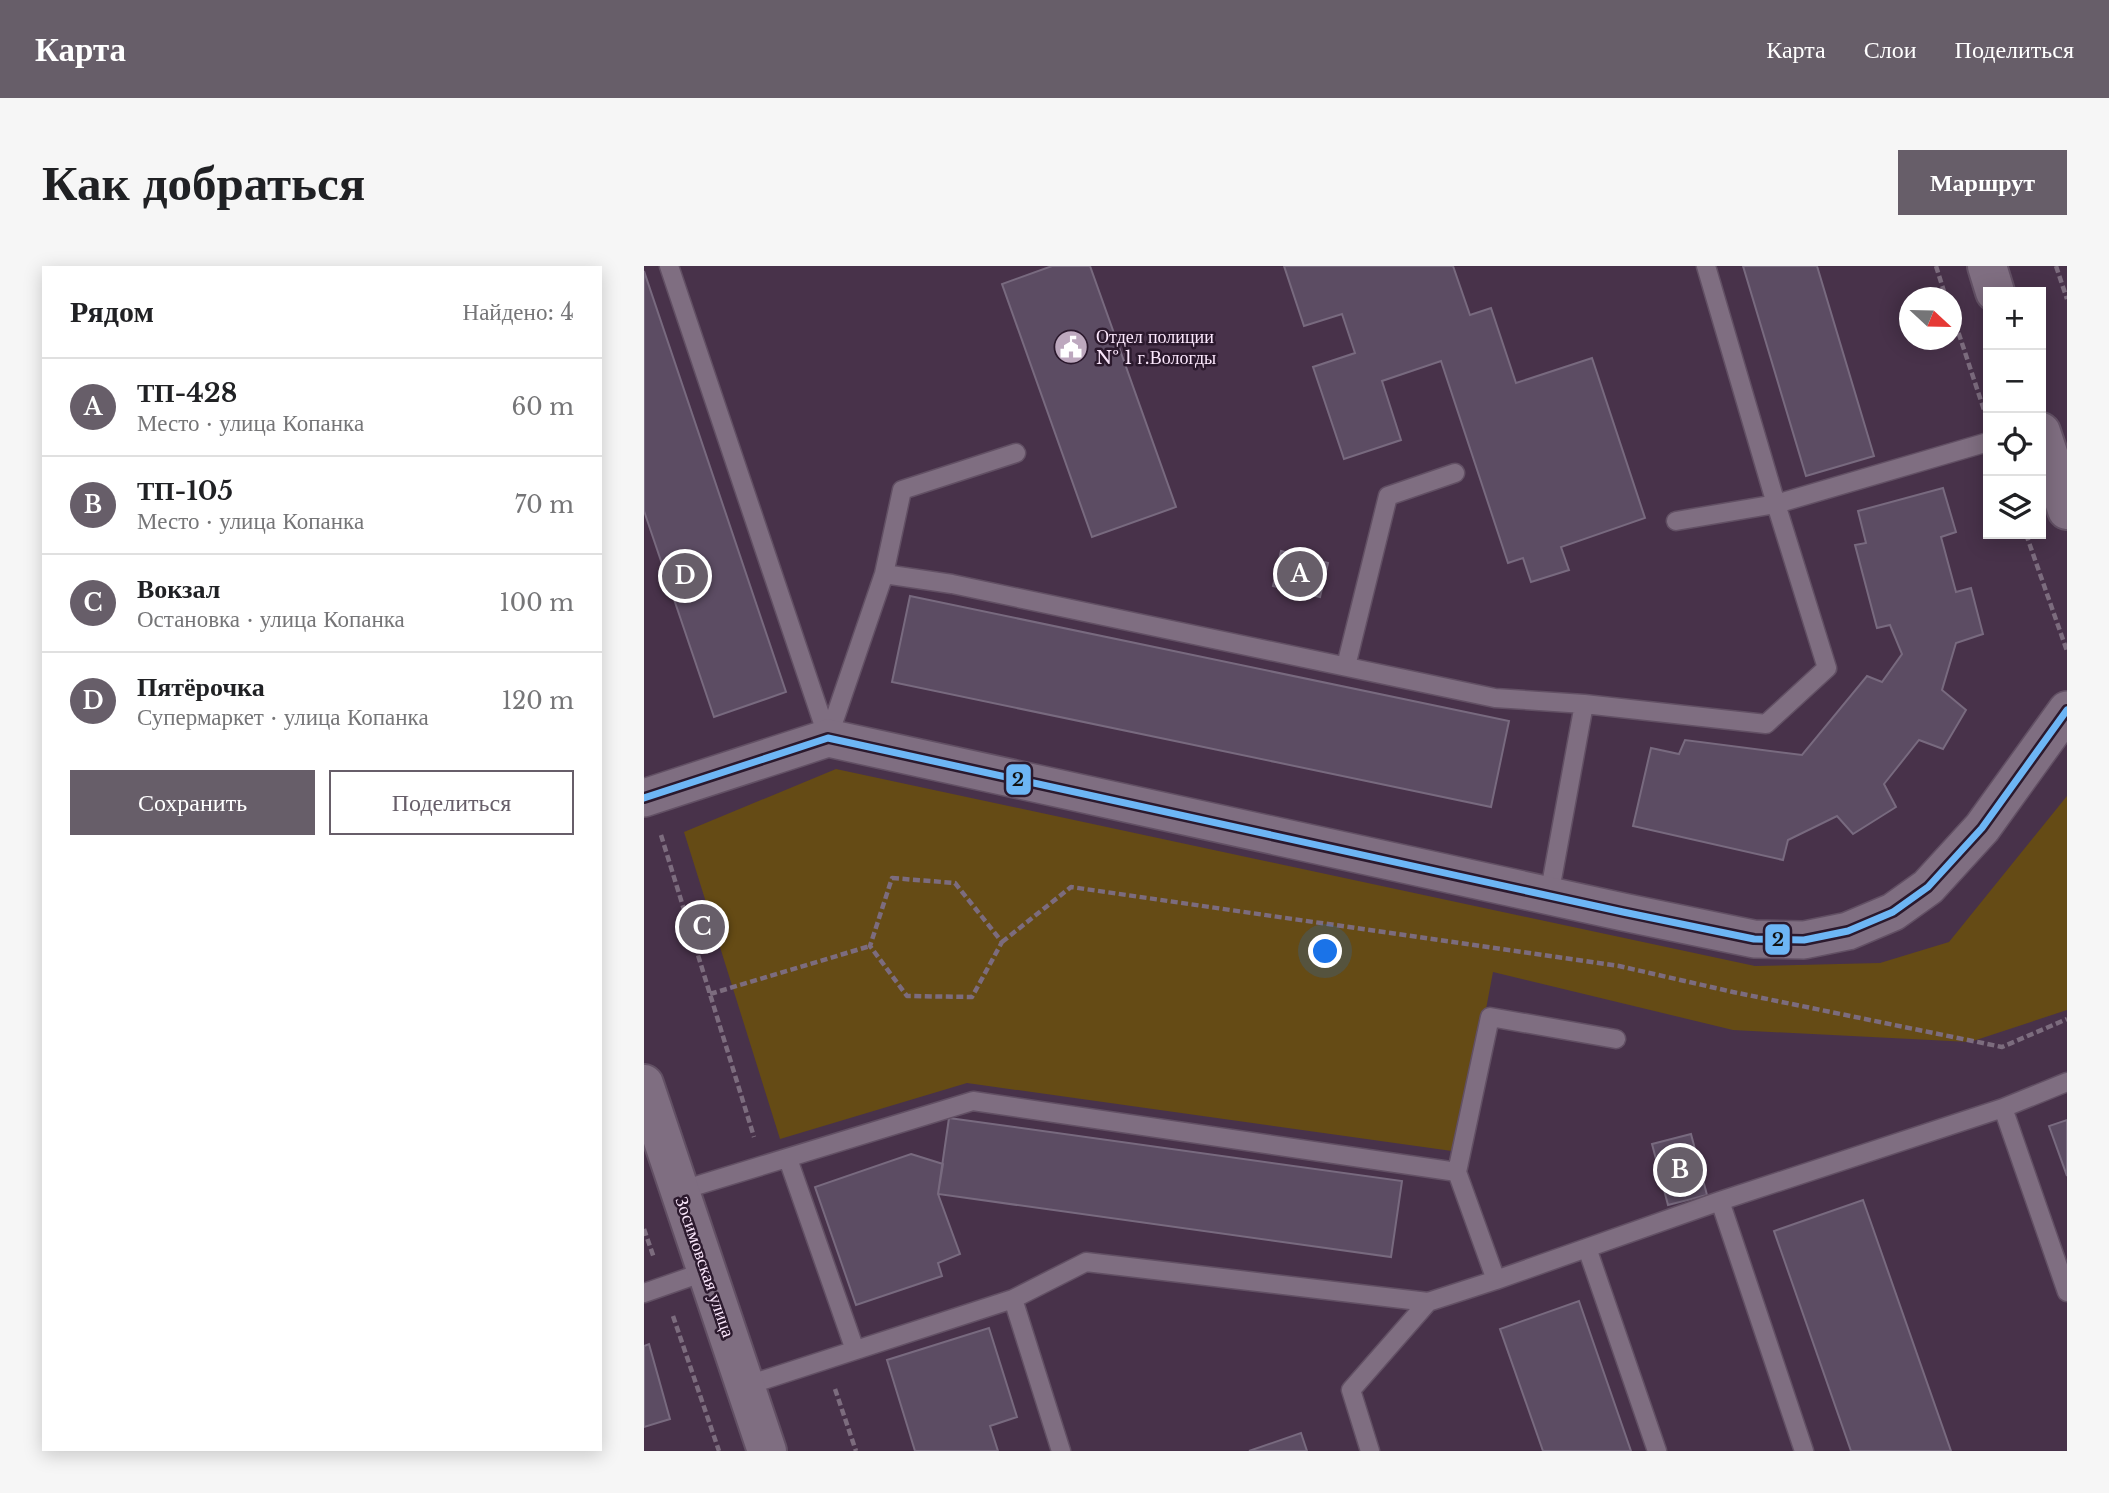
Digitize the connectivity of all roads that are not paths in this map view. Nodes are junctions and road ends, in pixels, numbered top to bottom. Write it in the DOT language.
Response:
graph roads {
  1 [pos="669,266"];
  2 [pos="1706,266"];
  3 [pos="1987,266"];
  4 [pos="1993,287"];
  5 [pos="1983,443"];
  6 [pos="2046,447"];
  7 [pos="1016,453"];
  8 [pos="1455,473"];
  9 [pos="1776,504"];
  10 [pos="2067,510"];
  11 [pos="1676,521"];
  12 [pos="884,574"];
  13 [pos="1346,666"];
  14 [pos="1584,704"];
  15 [pos="2067,710"];
  16 [pos="828,738"];
  17 [pos="646,797"];
  18 [pos="1549,896"];
  19 [pos="1616,1039"];
  20 [pos="2067,1082"];
  21 [pos="646,1096"];
  22 [pos="2003,1108"];
  23 [pos="788,1159"];
  24 [pos="1457,1172"];
  25 [pos="680,1191"];
  26 [pos="1720,1201"];
  27 [pos="1587,1248"];
  28 [pos="707,1271"];
  29 [pos="1496,1280"];
  30 [pos="2067,1292"];
  31 [pos="644,1293"];
  32 [pos="1013,1299"];
  33 [pos="1428,1302"];
  34 [pos="855,1350"];
  35 [pos="745,1386"];
  36 [pos="767,1451"];
  37 [pos="1061,1451"];
  38 [pos="1370,1451"];
  39 [pos="1657,1451"];
  40 [pos="1804,1451"];
  1 -- 16 [label="lane"];
  2 -- 9 [label="lane"];
  3 -- 4 [label="street"];
  5 -- 9 [label="lane"];
  6 -- 10 [label="street"];
  7 -- 12 [label="lane"];
  8 -- 13 [label="lane"];
  9 -- 11 [label="lane"];
  9 -- 14 [label="lane"];
  12 -- 13 [label="lane"];
  12 -- 16 [label="lane"];
  13 -- 14 [label="lane"];
  14 -- 18 [label="lane"];
  15 -- 18 [label="street"];
  16 -- 17 [label="street"];
  16 -- 18 [label="street"];
  19 -- 24 [label="lane"];
  20 -- 22 [label="lane"];
  21 -- 25 [label="street, Зосимовская улица"];
  22 -- 26 [label="lane"];
  22 -- 30 [label="lane"];
  23 -- 24 [label="lane"];
  23 -- 25 [label="lane"];
  23 -- 34 [label="lane"];
  24 -- 29 [label="lane"];
  25 -- 28 [label="street, Зосимовская улица"];
  26 -- 27 [label="lane"];
  26 -- 40 [label="lane"];
  27 -- 29 [label="lane"];
  27 -- 39 [label="lane"];
  28 -- 31 [label="lane"];
  28 -- 35 [label="street, Зосимовская улица"];
  29 -- 33 [label="lane"];
  32 -- 33 [label="lane"];
  32 -- 34 [label="lane"];
  32 -- 37 [label="lane"];
  33 -- 38 [label="lane"];
  34 -- 35 [label="lane"];
  35 -- 36 [label="street, Зосимовская улица"];
}
